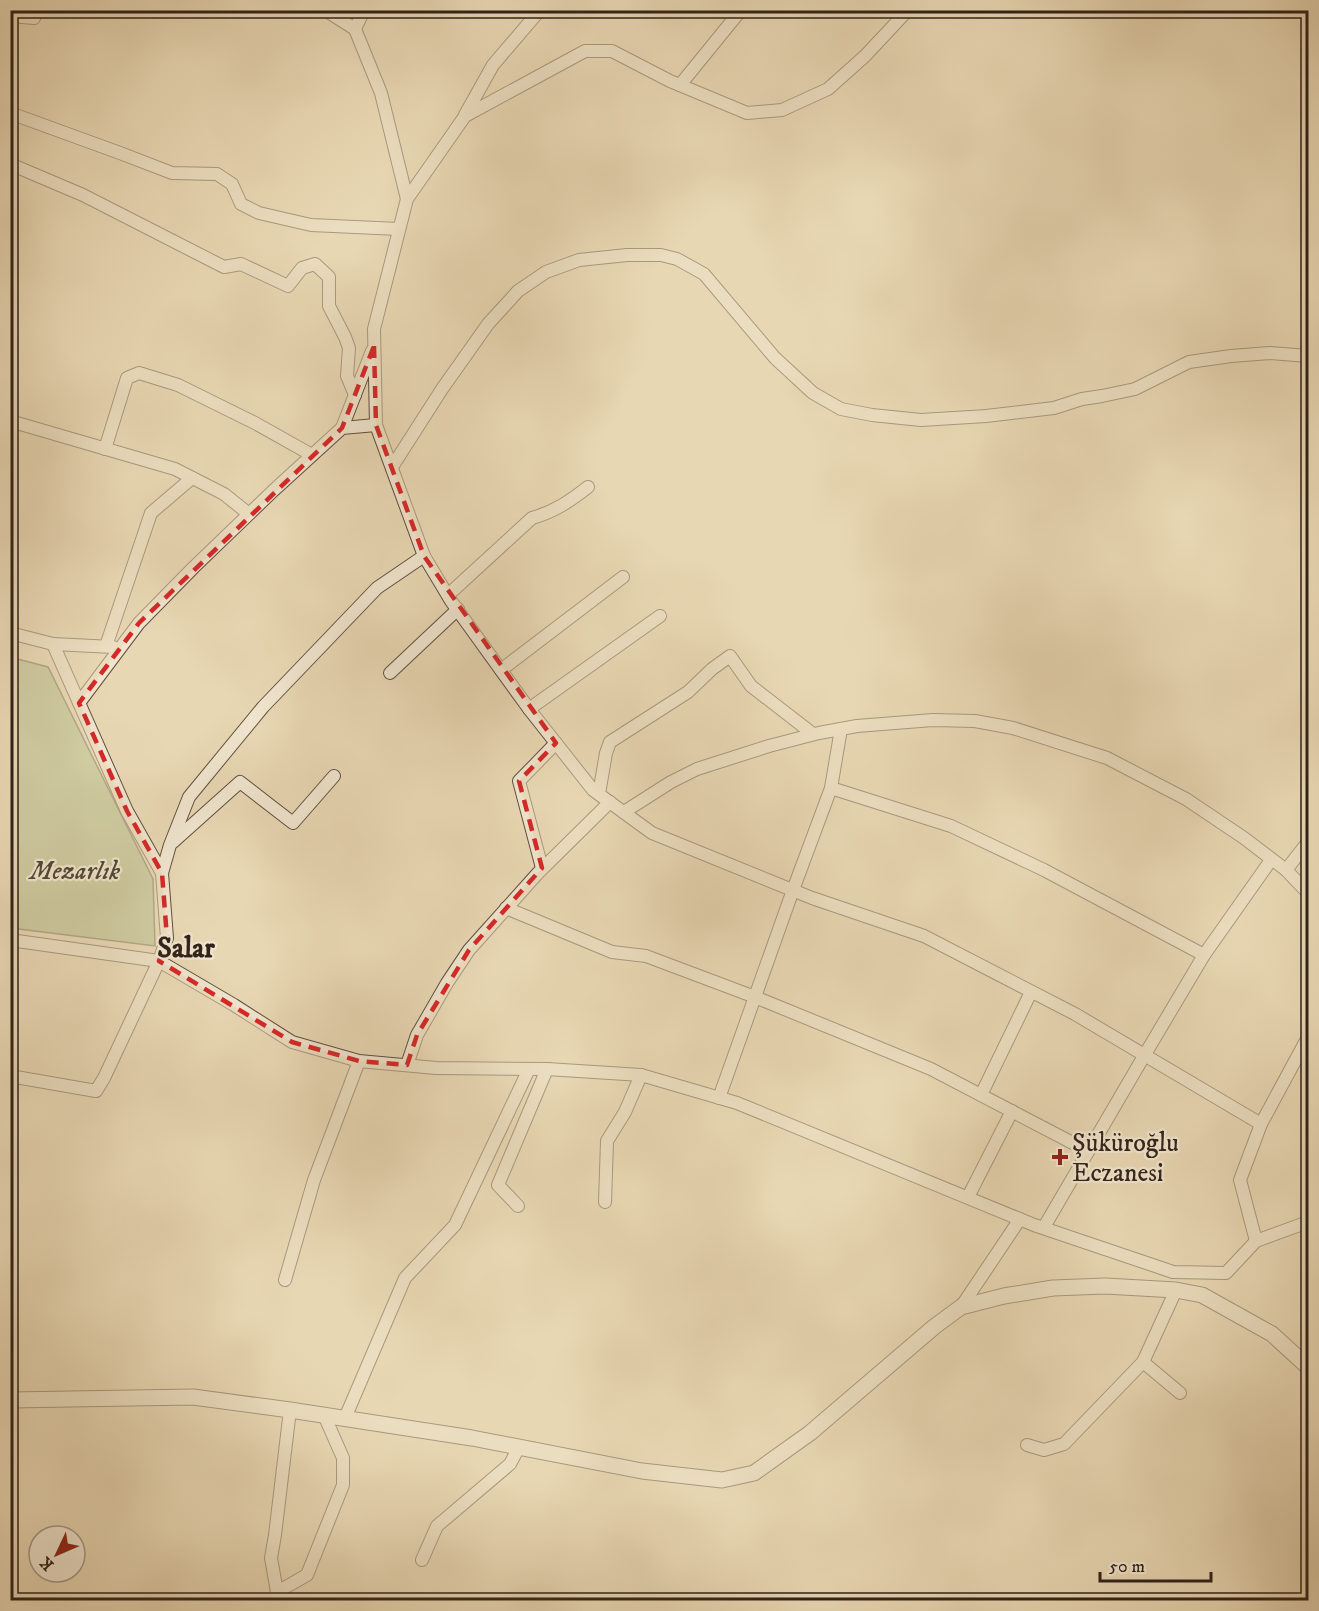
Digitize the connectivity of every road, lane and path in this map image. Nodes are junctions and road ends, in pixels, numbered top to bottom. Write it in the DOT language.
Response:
graph roads {
  1 [pos="36,10"];
  2 [pos="325,10"];
  3 [pos="364,10"];
  4 [pos="540,10"];
  5 [pos="741,10"];
  6 [pos="908,10"];
  7 [pos="10,16"];
  8 [pos="355,29"];
  9 [pos="680,85"];
  10 [pos="10,113"];
  11 [pos="465,116"];
  12 [pos="10,164"];
  13 [pos="407,199"];
  14 [pos="399,230"];
  15 [pos="374,346"];
  16 [pos="1308,356"];
  17 [pos="355,395"];
  18 [pos="10,421"];
  19 [pos="376,425"];
  20 [pos="342,428"];
  21 [pos="105,449"];
  22 [pos="312,455"];
  23 [pos="392,467"];
  24 [pos="192,478"];
  25 [pos="588,487"];
  26 [pos="249,514"];
  27 [pos="424,556"];
  28 [pos="624,577"];
  29 [pos="448,595"];
  30 [pos="458,609"];
  31 [pos="660,616"];
  32 [pos="10,633"];
  33 [pos="53,645"];
  34 [pos="106,646"];
  35 [pos="120,647"];
  36 [pos="501,670"];
  37 [pos="390,673"];
  38 [pos="79,703"];
  39 [pos="529,709"];
  40 [pos="841,729"];
  41 [pos="813,734"];
  42 [pos="556,743"];
  43 [pos="334,776"];
  44 [pos="831,788"];
  45 [pos="604,798"];
  46 [pos="624,812"];
  47 [pos="1308,842"];
  48 [pos="170,845"];
  49 [pos="1271,860"];
  50 [pos="542,868"];
  51 [pos="1286,870"];
  52 [pos="162,873"];
  53 [pos="793,890"];
  54 [pos="1308,893"];
  55 [pos="506,908"];
  56 [pos="10,940"];
  57 [pos="1204,956"];
  58 [pos="159,961"];
  59 [pos="1031,992"];
  60 [pos="755,997"];
  61 [pos="1308,1037"];
  62 [pos="1144,1056"];
  63 [pos="359,1061"];
  64 [pos="407,1065"];
  65 [pos="529,1069"];
  66 [pos="548,1069"];
  67 [pos="641,1075"];
  68 [pos="10,1076"];
  69 [pos="981,1095"];
  70 [pos="719,1098"];
  71 [pos="1012,1111"];
  72 [pos="1261,1124"];
  73 [pos="1088,1151"];
  74 [pos="968,1197"];
  75 [pos="605,1202"];
  76 [pos="518,1206"];
  77 [pos="1020,1219"];
  78 [pos="1308,1222"];
  79 [pos="1044,1227"];
  80 [pos="1256,1241"];
  81 [pos="285,1280"];
  82 [pos="1176,1290"];
  83 [pos="961,1307"];
  84 [pos="1143,1362"];
  85 [pos="1308,1366"];
  86 [pos="1180,1393"];
  87 [pos="10,1400"];
  88 [pos="290,1410"];
  89 [pos="324,1415"];
  90 [pos="345,1418"];
  91 [pos="1027,1444"];
  92 [pos="519,1447"];
  93 [pos="422,1560"];
  94 [pos="275,1596"];
  1 -- 7 [label="street"];
  2 -- 8 [label="street"];
  3 -- 8 [label="street"];
  4 -- 11 [label="street"];
  5 -- 9 [label="street"];
  6 -- 9 [label="street"];
  8 -- 13 [label="street"];
  9 -- 11 [label="street"];
  10 -- 14 [label="street"];
  11 -- 13 [label="street"];
  12 -- 17 [label="street"];
  13 -- 14 [label="street"];
  14 -- 15 [label="street"];
  15 -- 17 [label="street"];
  15 -- 19 [label="street"];
  16 -- 23 [label="street"];
  17 -- 20 [label="street"];
  18 -- 21 [label="street"];
  19 -- 20 [label="street"];
  19 -- 23 [label="street"];
  20 -- 22 [label="street"];
  21 -- 22 [label="street"];
  21 -- 24 [label="street"];
  22 -- 26 [label="street"];
  23 -- 27 [label="street"];
  24 -- 26 [label="street"];
  24 -- 34 [label="street"];
  25 -- 29 [label="street"];
  26 -- 35 [label="street"];
  27 -- 29 [label="street"];
  27 -- 48 [label="street"];
  28 -- 36 [label="street"];
  29 -- 30 [label="street"];
  30 -- 36 [label="street"];
  30 -- 37 [label="street"];
  31 -- 39 [label="street"];
  32 -- 33 [label="street"];
  33 -- 34 [label="street"];
  33 -- 38 [label="street"];
  34 -- 35 [label="street"];
  35 -- 38 [label="street"];
  36 -- 39 [label="street"];
  38 -- 52 [label="street"];
  39 -- 42 [label="street"];
  40 -- 41 [label="street"];
  40 -- 44 [label="street"];
  40 -- 49 [label="street"];
  41 -- 45 [label="street"];
  41 -- 46 [label="street"];
  42 -- 45 [label="street"];
  42 -- 50 [label="street"];
  43 -- 48 [label="street"];
  44 -- 53 [label="street"];
  44 -- 57 [label="street"];
  45 -- 46 [label="street"];
  45 -- 50 [label="street"];
  46 -- 53 [label="street"];
  47 -- 51 [label="street"];
  48 -- 52 [label="street"];
  49 -- 51 [label="street"];
  49 -- 57 [label="street"];
  50 -- 55 [label="street"];
  51 -- 54 [label="street"];
  52 -- 58 [label="street"];
  53 -- 59 [label="street"];
  53 -- 60 [label="street"];
  55 -- 60 [label="street"];
  55 -- 64 [label="street"];
  56 -- 58 [label="street"];
  57 -- 62 [label="street"];
  58 -- 63 [label="street"];
  58 -- 68 [label="street"];
  59 -- 62 [label="street"];
  59 -- 69 [label="street"];
  60 -- 69 [label="street"];
  60 -- 70 [label="street"];
  61 -- 72 [label="street"];
  62 -- 72 [label="street"];
  62 -- 73 [label="street"];
  63 -- 64 [label="street"];
  63 -- 81 [label="street"];
  64 -- 65 [label="street"];
  65 -- 66 [label="street"];
  65 -- 90 [label="street"];
  66 -- 67 [label="street"];
  66 -- 76 [label="street"];
  67 -- 70 [label="street"];
  67 -- 75 [label="street"];
  69 -- 71 [label="street"];
  70 -- 74 [label="street"];
  71 -- 73 [label="street"];
  71 -- 74 [label="street"];
  72 -- 80 [label="street"];
  73 -- 79 [label="street"];
  74 -- 77 [label="street"];
  77 -- 79 [label="street"];
  77 -- 83 [label="street"];
  78 -- 80 [label="street"];
  79 -- 80 [label="street"];
  82 -- 83 [label="street"];
  82 -- 84 [label="street"];
  82 -- 85 [label="street"];
  83 -- 92 [label="street"];
  84 -- 86 [label="street"];
  84 -- 91 [label="street"];
  87 -- 88 [label="street"];
  88 -- 89 [label="street"];
  88 -- 94 [label="street"];
  89 -- 90 [label="street"];
  89 -- 94 [label="street"];
  90 -- 92 [label="street"];
  92 -- 93 [label="street"];
}
